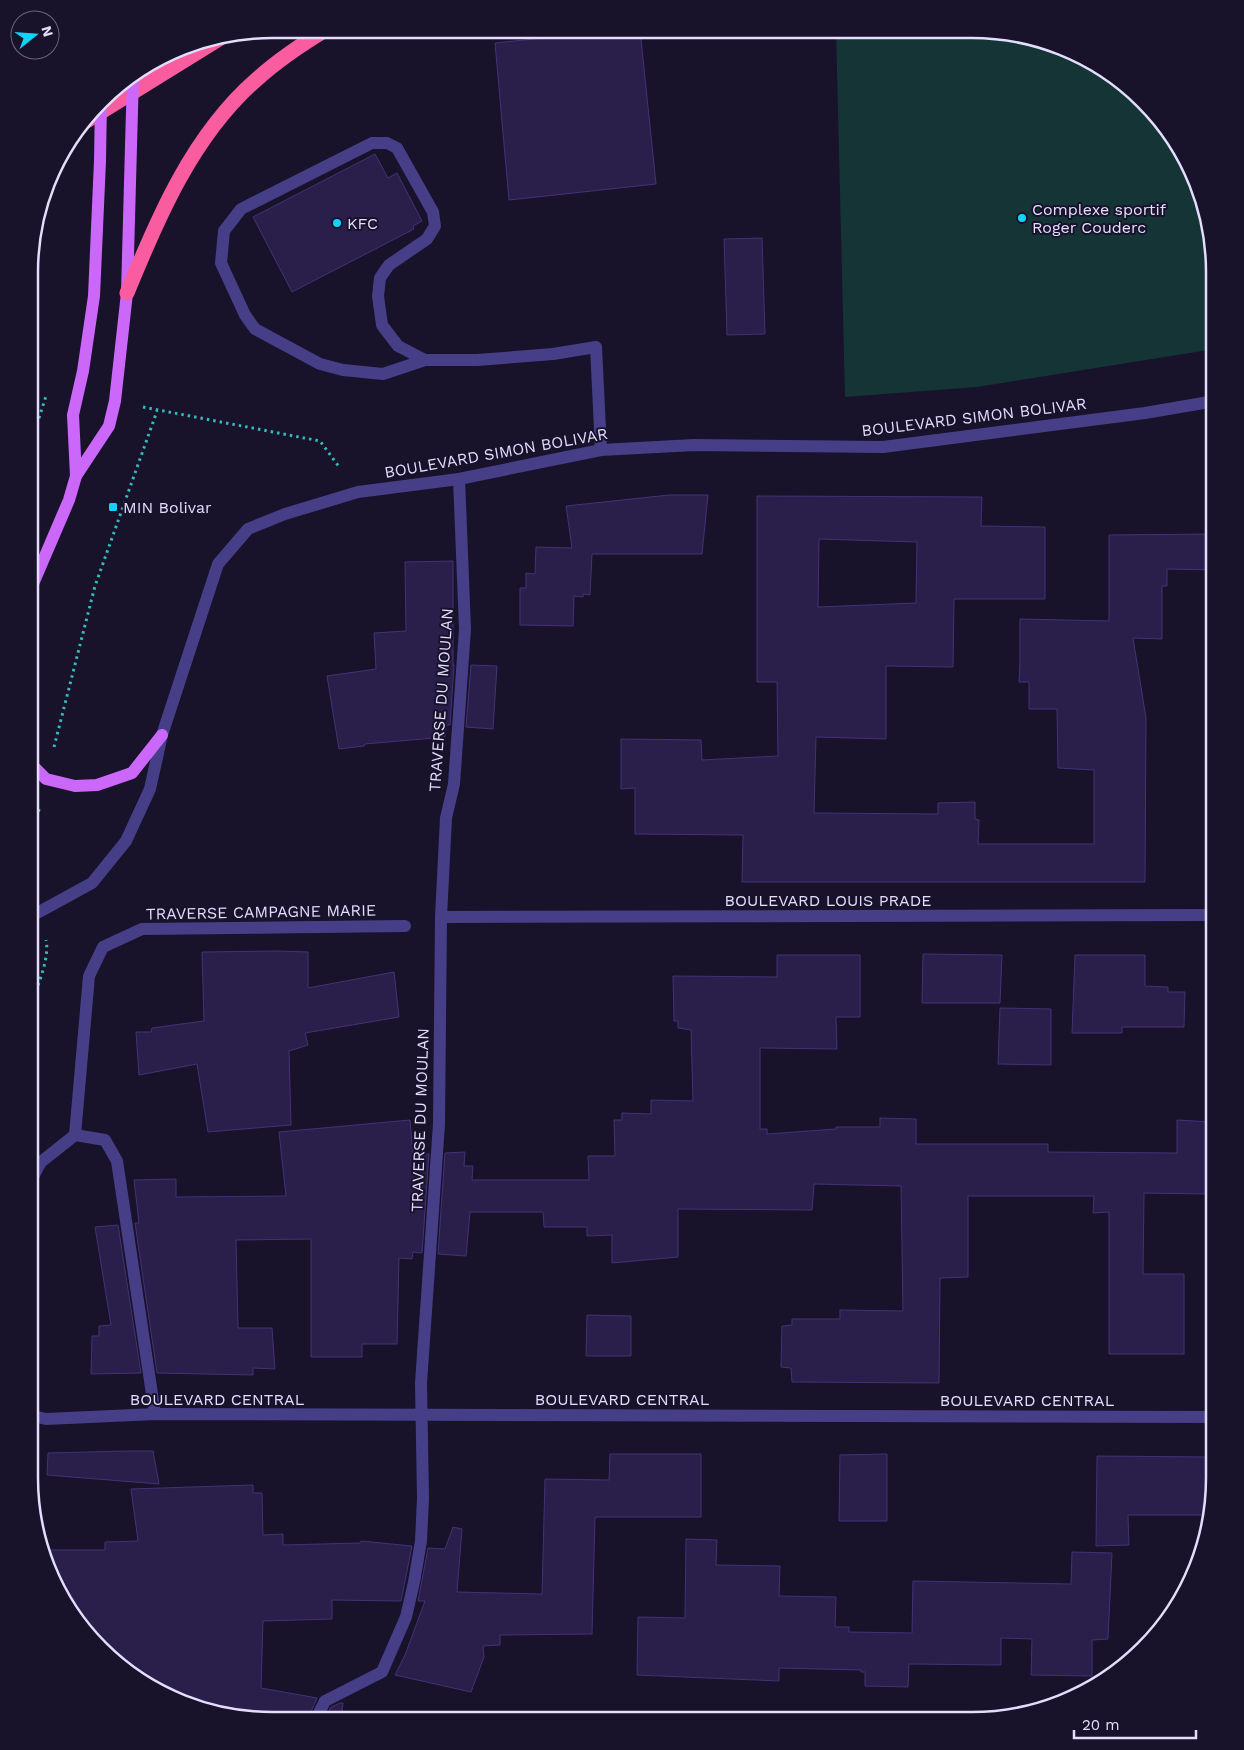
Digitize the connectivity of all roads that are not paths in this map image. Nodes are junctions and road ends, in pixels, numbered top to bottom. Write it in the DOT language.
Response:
graph roads {
  1 [pos="312,38"];
  2 [pos="207,46"];
  3 [pos="133,83"];
  4 [pos="100,112"];
  5 [pos="101,112"];
  6 [pos="127,293"];
  7 [pos="425,360"];
  8 [pos="1206,403"];
  9 [pos="601,450"];
  10 [pos="76,476"];
  11 [pos="460,478"];
  12 [pos="38,573"];
  13 [pos="162,735"];
  14 [pos="38,771"];
  15 [pos="38,912"];
  16 [pos="1206,915"];
  17 [pos="440,917"];
  18 [pos="405,926"];
  19 [pos="74,1135"];
  20 [pos="38,1168"];
  21 [pos="155,1414"];
  22 [pos="421,1415"];
  23 [pos="38,1417"];
  24 [pos="1206,1417"];
  25 [pos="320,1712"];
  1 -- 6 [label="highway"];
  2 -- 4 [label="highway"];
  3 -- 6 [label="main road, bridge"];
  5 -- 10 [label="main road, bridge"];
  6 -- 10 [label="main road"];
  7 -- 7 [label="street"];
  7 -- 9 [label="street"];
  8 -- 9 [label="street, BOULEVARD SIMON BOLIVAR"];
  9 -- 11 [label="street, BOULEVARD SIMON BOLIVAR"];
  10 -- 12 [label="main road"];
  11 -- 13 [label="street, BOULEVARD SIMON BOLIVAR"];
  11 -- 17 [label="street, TRAVERSE DU MOULAN"];
  13 -- 14 [label="main road"];
  13 -- 15 [label="street, BOULEVARD SIMON BOLIVAR"];
  16 -- 17 [label="street, BOULEVARD LOUIS PRADE"];
  17 -- 22 [label="street, TRAVERSE DU MOULAN"];
  18 -- 19 [label="street, TRAVERSE CAMPAGNE MARIE"];
  19 -- 20 [label="street"];
  19 -- 21 [label="street"];
  21 -- 22 [label="street, BOULEVARD CENTRAL"];
  21 -- 23 [label="street, BOULEVARD CENTRAL"];
  22 -- 24 [label="street, BOULEVARD CENTRAL"];
  22 -- 25 [label="street, TRAVERSE DU MOULAN"];
}
